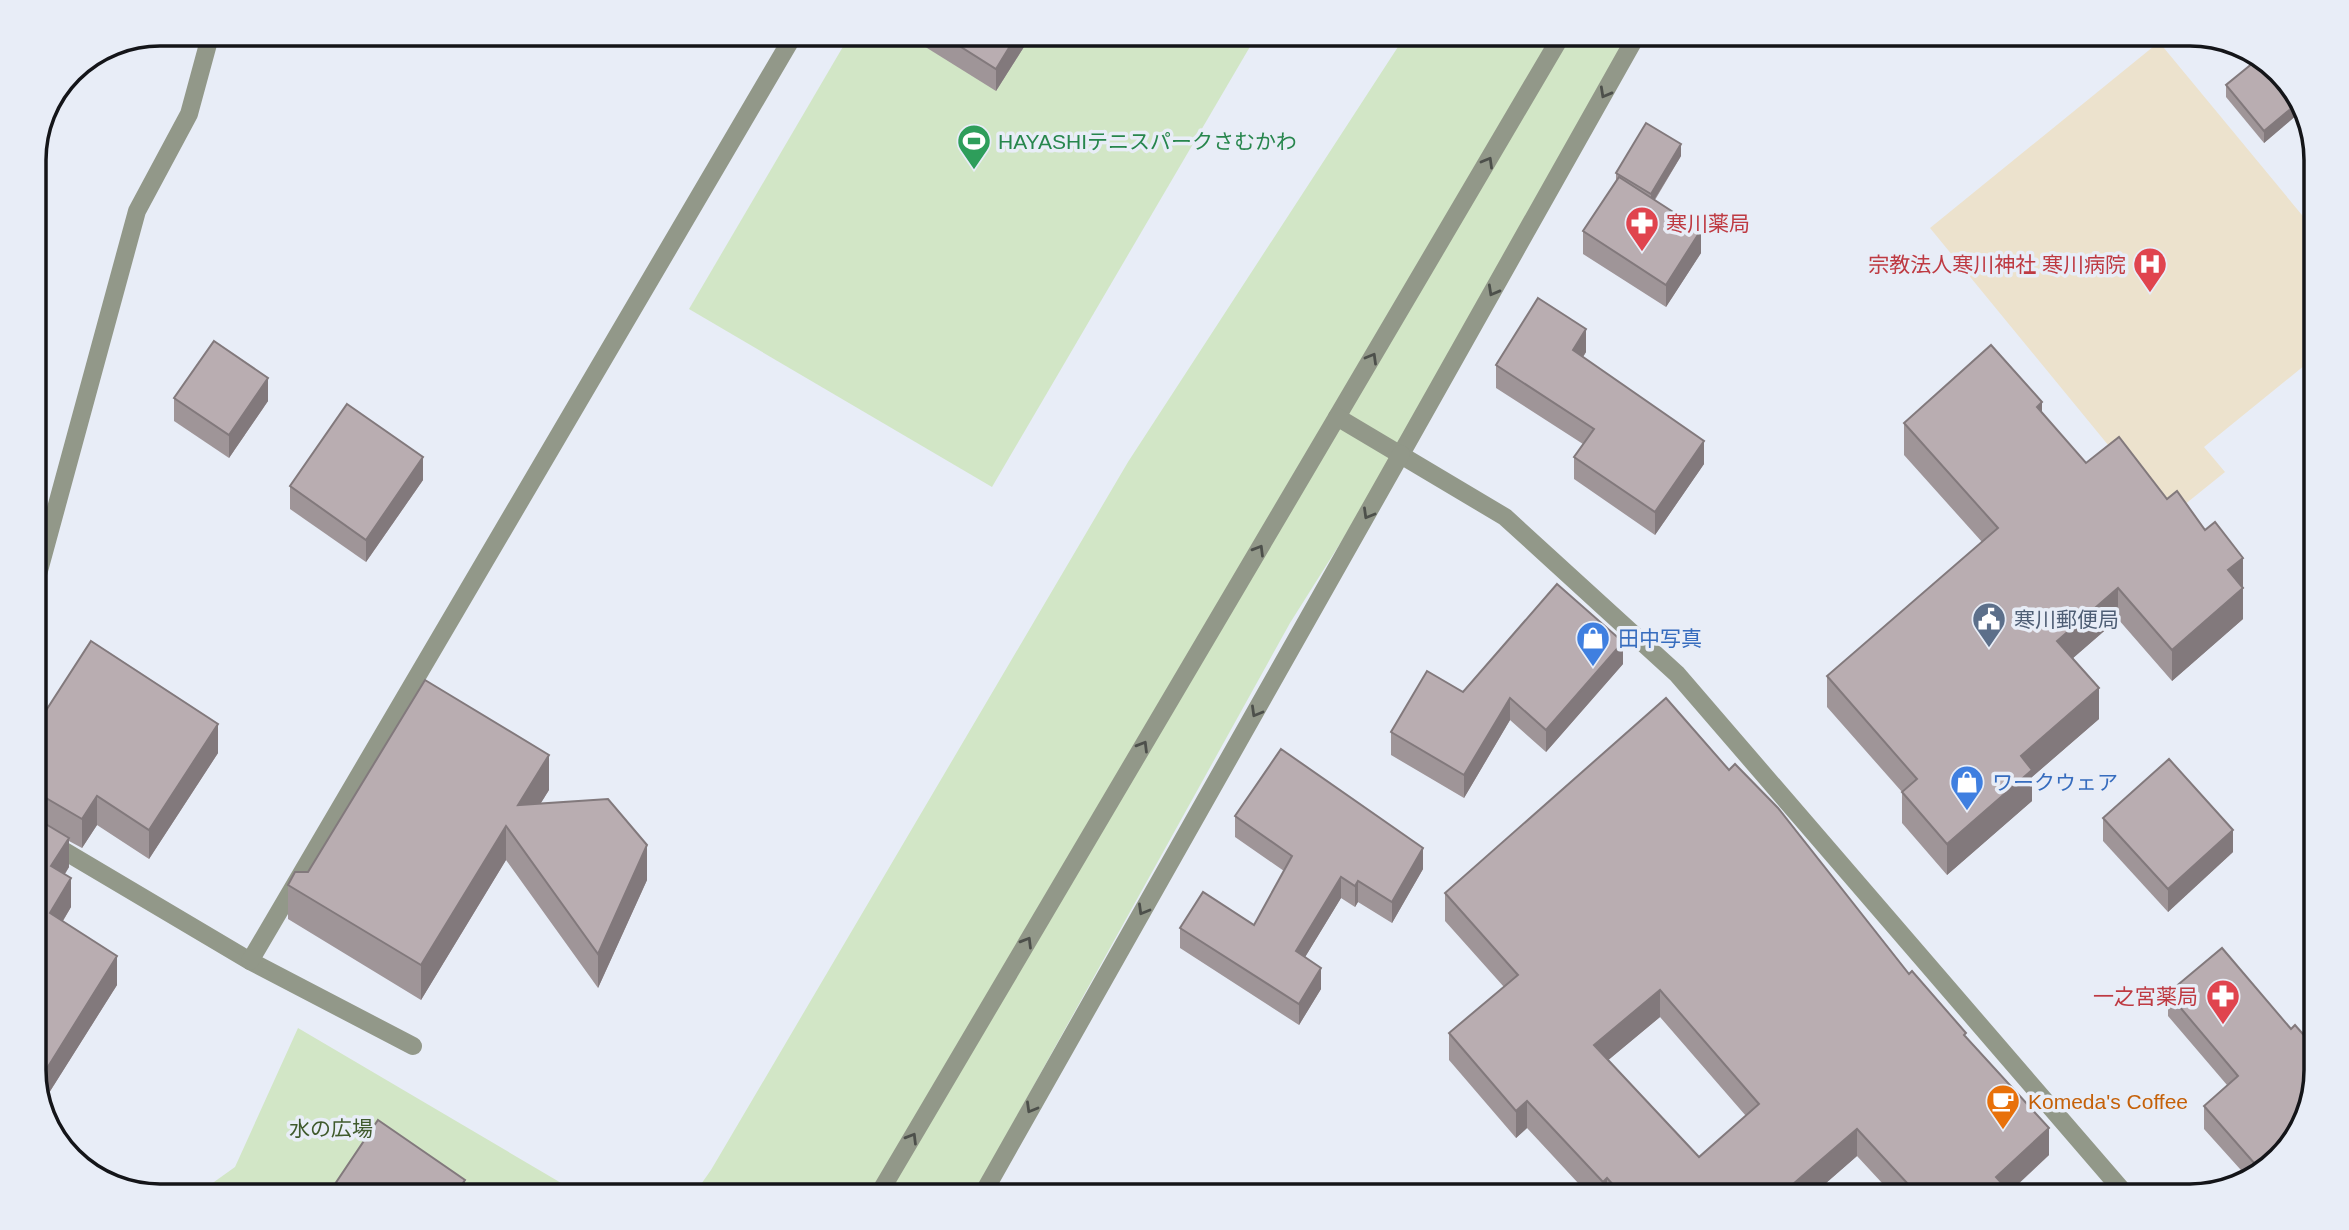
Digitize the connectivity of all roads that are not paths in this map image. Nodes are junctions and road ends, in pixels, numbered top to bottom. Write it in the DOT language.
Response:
graph roads {
  1 [pos="208,46"];
  2 [pos="787,46"];
  3 [pos="1555,46"];
  4 [pos="1631,46"];
  5 [pos="1338,417"];
  6 [pos="1401,454"];
  7 [pos="46,545"];
  8 [pos="46,839"];
  9 [pos="250,961"];
  10 [pos="413,1045"];
  11 [pos="885,1184"];
  12 [pos="988,1184"];
  13 [pos="2117,1184"];
  1 -- 7 [label="street"];
  2 -- 9 [label="street"];
  5 -- 3 [label="street, one-way"];
  4 -- 6 [label="street, one-way"];
  5 -- 6 [label="street"];
  11 -- 5 [label="street, one-way"];
  6 -- 12 [label="street, one-way"];
  6 -- 13 [label="street"];
  8 -- 9 [label="street"];
  9 -- 10 [label="street"];
}
